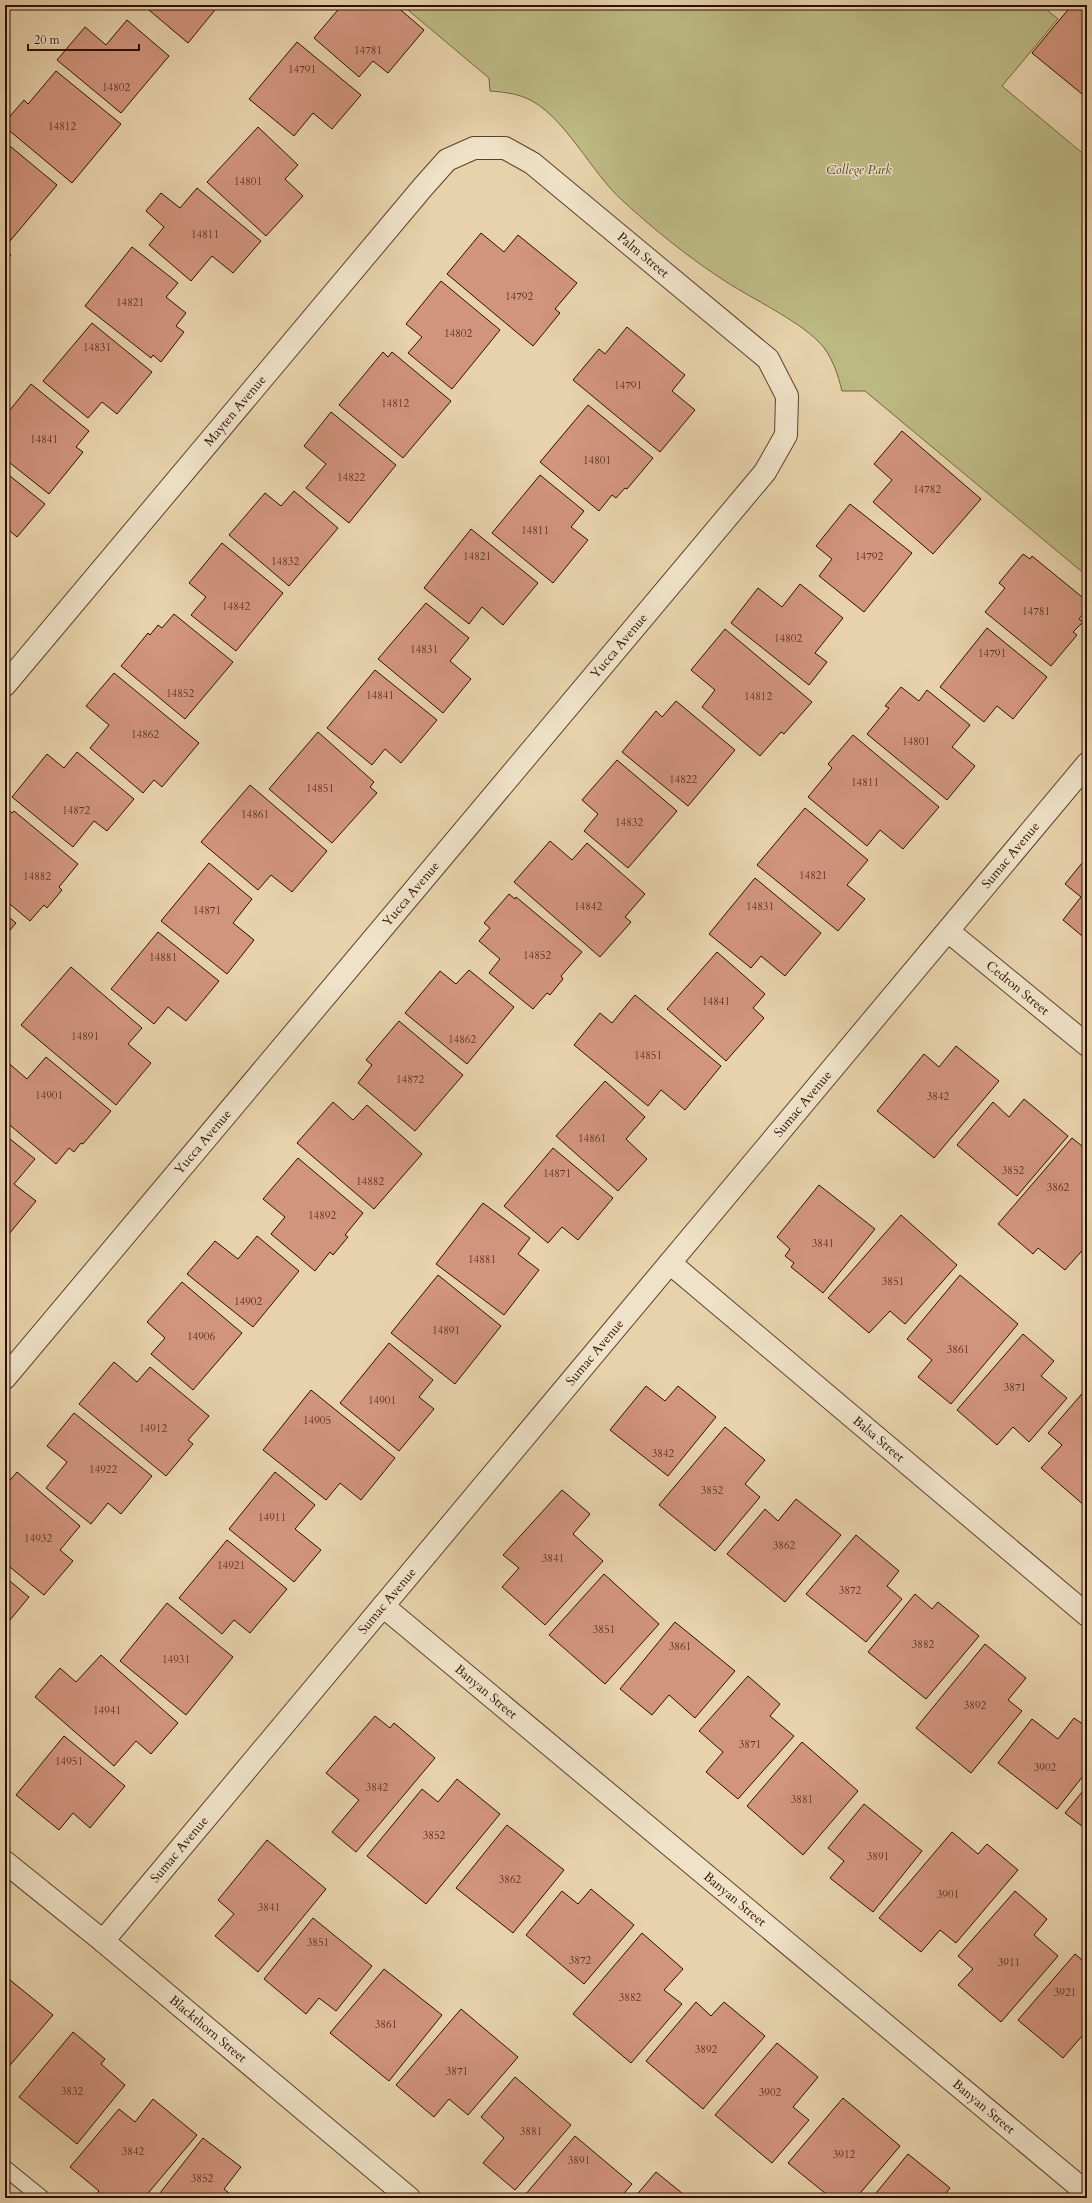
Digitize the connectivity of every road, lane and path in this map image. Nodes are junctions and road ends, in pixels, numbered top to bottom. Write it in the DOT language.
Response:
graph roads {
  1 [pos="474,148"];
  2 [pos="787,396"];
  3 [pos="5,685"];
  4 [pos="1087,764"];
  5 [pos="948,931"];
  6 [pos="1087,1045"];
  7 [pos="670,1263"];
  8 [pos="5,1378"];
  9 [pos="383,1606"];
  10 [pos="1087,1615"];
  11 [pos="5,1862"];
  12 [pos="103,1941"];
  13 [pos="5,2168"];
  14 [pos="1087,2193"];
  15 [pos="42,2198"];
  16 [pos="409,2198"];
  1 -- 2 [label="street, Palm Street"];
  1 -- 3 [label="street, Mayten Avenue"];
  2 -- 8 [label="street, Yucca Avenue"];
  4 -- 5 [label="street, Sumac Avenue"];
  5 -- 6 [label="street, Cedron Street"];
  5 -- 7 [label="street, Sumac Avenue"];
  7 -- 9 [label="street, Sumac Avenue"];
  7 -- 10 [label="street, Balsa Street"];
  9 -- 12 [label="street, Sumac Avenue"];
  9 -- 14 [label="street, Banyan Street"];
  11 -- 12 [label="street, Blackthorn Street"];
  12 -- 16 [label="street, Blackthorn Street"];
  13 -- 15 [label="lane"];
}
